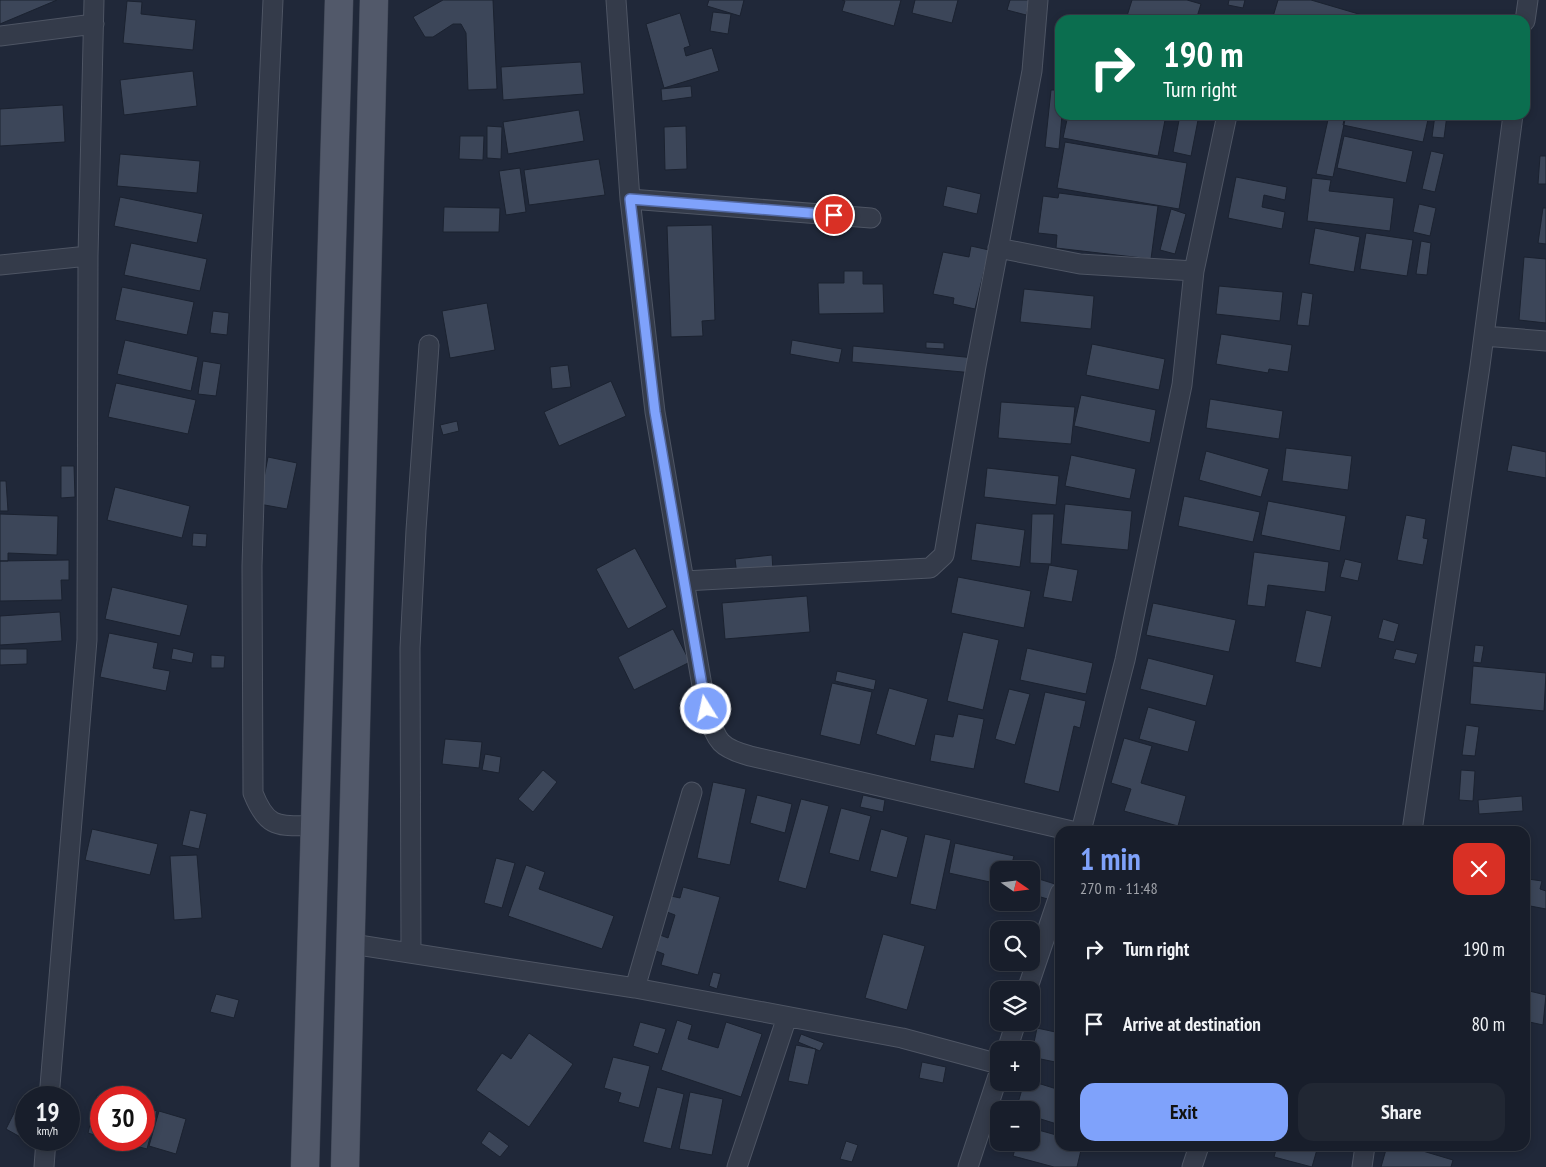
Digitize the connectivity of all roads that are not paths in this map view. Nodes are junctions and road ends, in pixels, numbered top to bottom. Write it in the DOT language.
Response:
graph roads {
  1 [pos="94,0"];
  2 [pos="274,0"];
  3 [pos="339,0"];
  4 [pos="374,0"];
  5 [pos="616,0"];
  6 [pos="1038,0"];
  7 [pos="1528,0"];
  8 [pos="1526,15"];
  9 [pos="94,24"];
  10 [pos="0,36"];
  11 [pos="1226,120"];
  12 [pos="1512,120"];
  13 [pos="630,199"];
  14 [pos="871,218"];
  15 [pos="998,248"];
  16 [pos="88,256"];
  17 [pos="0,264"];
  18 [pos="1194,271"];
  19 [pos="1484,336"];
  20 [pos="1546,341"];
  21 [pos="430,345"];
  22 [pos="684,581"];
  23 [pos="692,792"];
  24 [pos="316,826"];
  25 [pos="1082,826"];
  26 [pos="1413,826"];
  27 [pos="1055,827"];
  28 [pos="1055,908"];
  29 [pos="352,944"];
  30 [pos="411,953"];
  31 [pos="1030,981"];
  32 [pos="635,988"];
  33 [pos="787,1017"];
  34 [pos="990,1062"];
  35 [pos="50,1086"];
  36 [pos="993,1091"];
  37 [pos="45,1151"];
  38 [pos="1197,1151"];
  39 [pos="1364,1151"];
  40 [pos="44,1167"];
  41 [pos="305,1167"];
  42 [pos="345,1167"];
  43 [pos="737,1167"];
  44 [pos="968,1167"];
  45 [pos="1192,1167"];
  46 [pos="1362,1167"];
  1 -- 9 [label="street"];
  2 -- 24 [label="street"];
  3 -- 24 [label="main road"];
  4 -- 29 [label="main road"];
  5 -- 13 [label="street"];
  6 -- 15 [label="street"];
  7 -- 8 [label="street"];
  9 -- 10 [label="street"];
  9 -- 16 [label="street"];
  11 -- 18 [label="street"];
  12 -- 19 [label="street"];
  13 -- 14 [label="street"];
  13 -- 22 [label="street"];
  15 -- 18 [label="street"];
  15 -- 22 [label="street"];
  16 -- 17 [label="street"];
  16 -- 35 [label="street"];
  18 -- 25 [label="street"];
  19 -- 20 [label="street"];
  19 -- 26 [label="street"];
  21 -- 30 [label="street"];
  22 -- 27 [label="street"];
  23 -- 32 [label="street"];
  24 -- 41 [label="main road"];
  28 -- 31 [label="street"];
  29 -- 30 [label="street"];
  29 -- 42 [label="main road"];
  30 -- 32 [label="street"];
  32 -- 33 [label="street"];
  33 -- 34 [label="street"];
  33 -- 43 [label="street"];
  36 -- 44 [label="street"];
  37 -- 40 [label="street"];
  38 -- 45 [label="street"];
  39 -- 46 [label="street"];
}
